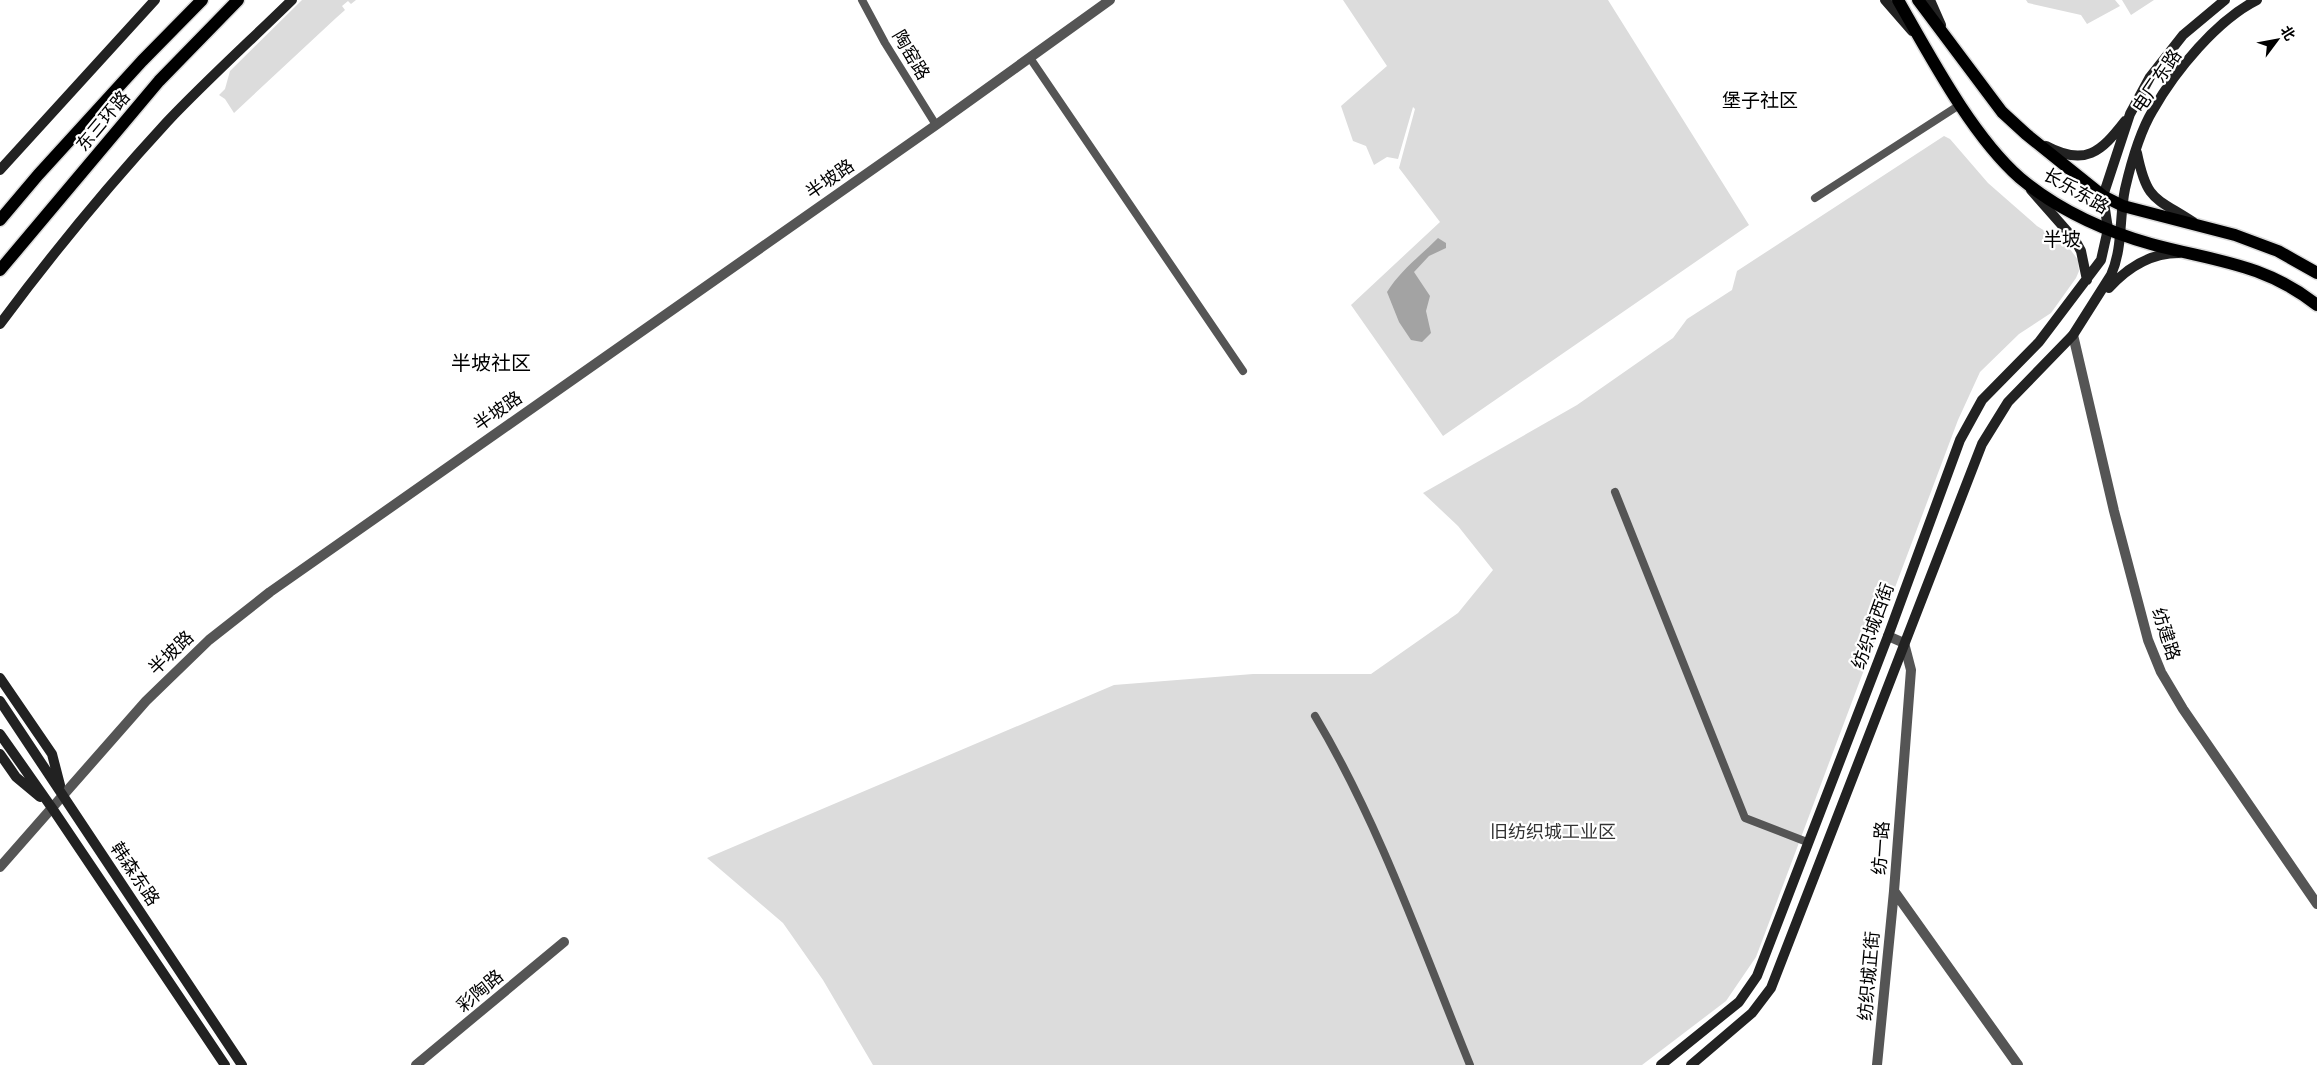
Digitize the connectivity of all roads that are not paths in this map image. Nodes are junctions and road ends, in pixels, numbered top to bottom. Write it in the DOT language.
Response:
graph roads {
  1 [pos="202,0"];
  2 [pos="238,0"];
  3 [pos="292,0"];
  4 [pos="862,0"];
  5 [pos="1110,0"];
  6 [pos="1884,0"];
  7 [pos="1898,0"];
  8 [pos="1918,0"];
  9 [pos="1930,0"];
  10 [pos="2225,0"];
  11 [pos="2257,0"];
  12 [pos="152,1"];
  13 [pos="1944,33"];
  14 [pos="1924,46"];
  15 [pos="1030,58"];
  16 [pos="1961,104"];
  17 [pos="2130,114"];
  18 [pos="936,125"];
  19 [pos="2026,134"];
  20 [pos="2136,150"];
  21 [pos="0,170"];
  22 [pos="2021,178"];
  23 [pos="2103,196"];
  24 [pos="1815,198"];
  25 [pos="2122,206"];
  26 [pos="0,220"];
  27 [pos="2200,227"];
  28 [pos="2108,229"];
  29 [pos="2121,235"];
  30 [pos="2196,253"];
  31 [pos="0,270"];
  32 [pos="2317,273"];
  33 [pos="2087,280"];
  34 [pos="2095,303"];
  35 [pos="2317,305"];
  36 [pos="0,324"];
  37 [pos="2073,335"];
  38 [pos="1243,370"];
  39 [pos="1615,492"];
  40 [pos="1888,636"];
  41 [pos="1904,643"];
  42 [pos="0,678"];
  43 [pos="0,702"];
  44 [pos="1315,716"];
  45 [pos="0,734"];
  46 [pos="0,754"];
  47 [pos="63,796"];
  48 [pos="52,808"];
  49 [pos="1807,842"];
  50 [pos="0,867"];
  51 [pos="1894,891"];
  52 [pos="2317,904"];
  53 [pos="564,942"];
  54 [pos="225,1065"];
  55 [pos="242,1065"];
  56 [pos="416,1065"];
  57 [pos="1470,1065"];
  58 [pos="1661,1065"];
  59 [pos="1690,1065"];
  60 [pos="1877,1065"];
  61 [pos="2018,1065"];
  1 -- 26 [label="main road, 东三环路"];
  2 -- 31 [label="main road, 东三环路"];
  3 -- 36 [label="main road"];
  4 -- 18 [label="street, 陶窑路"];
  5 -- 15 [label="street, 半坡路"];
  6 -- 14 [label="main road"];
  7 -- 14 [label="main road, 长乐东路"];
  8 -- 13 [label="main road, 长乐东路"];
  9 -- 13 [label="main road"];
  10 -- 17 [label="main road, 电厂东路"];
  11 -- 20 [label="main road, 电厂东路"];
  12 -- 21 [label="main road"];
  13 -- 19 [label="main road, 长乐东路"];
  14 -- 16 [label="main road, 长乐东路"];
  15 -- 18 [label="street, 半坡路"];
  15 -- 38 [label="street"];
  16 -- 22 [label="main road, 长乐东路"];
  16 -- 24 [label="street"];
  17 -- 19 [label="main road"];
  17 -- 23 [label="main road, 电厂东路"];
  18 -- 47 [label="street, 半坡路"];
  19 -- 23 [label="main road, 长乐东路"];
  20 -- 25 [label="main road, 电厂东路"];
  20 -- 27 [label="main road"];
  22 -- 28 [label="main road, 长乐东路"];
  22 -- 33 [label="main road"];
  23 -- 25 [label="main road, 长乐东路"];
  23 -- 28 [label="main road, 纺织城西街"];
  25 -- 27 [label="main road, 长乐东路"];
  25 -- 29 [label="main road, 电厂东路"];
  27 -- 32 [label="main road, 长乐东路"];
  28 -- 29 [label="main road, 长乐东路"];
  28 -- 33 [label="main road, 纺织城西街"];
  29 -- 30 [label="main road, 长乐东路"];
  29 -- 34 [label="main road, 纺织城西街"];
  30 -- 34 [label="main road"];
  30 -- 35 [label="main road, 长乐东路"];
  33 -- 40 [label="main road, 纺织城西街"];
  34 -- 37 [label="main road, 纺织城西街"];
  37 -- 41 [label="main road, 纺织城西街"];
  37 -- 52 [label="street, 纺建路"];
  39 -- 49 [label="street"];
  40 -- 41 [label="street"];
  40 -- 49 [label="main road, 纺织城西街"];
  41 -- 51 [label="street, 纺一路"];
  41 -- 59 [label="main road, 纺织城西街"];
  42 -- 47 [label="main road"];
  43 -- 47 [label="main road, 韩森东路"];
  44 -- 57 [label="street"];
  45 -- 48 [label="main road, 韩森东路"];
  46 -- 48 [label="main road"];
  47 -- 48 [label="street, 半坡路"];
  47 -- 55 [label="main road, 韩森东路"];
  48 -- 50 [label="street, 半坡路"];
  48 -- 54 [label="main road, 韩森东路"];
  49 -- 58 [label="main road, 纺织城西街"];
  51 -- 60 [label="street, 纺织城正街"];
  51 -- 61 [label="street, 纺一路"];
  53 -- 56 [label="street, 彩陶路"];
}
